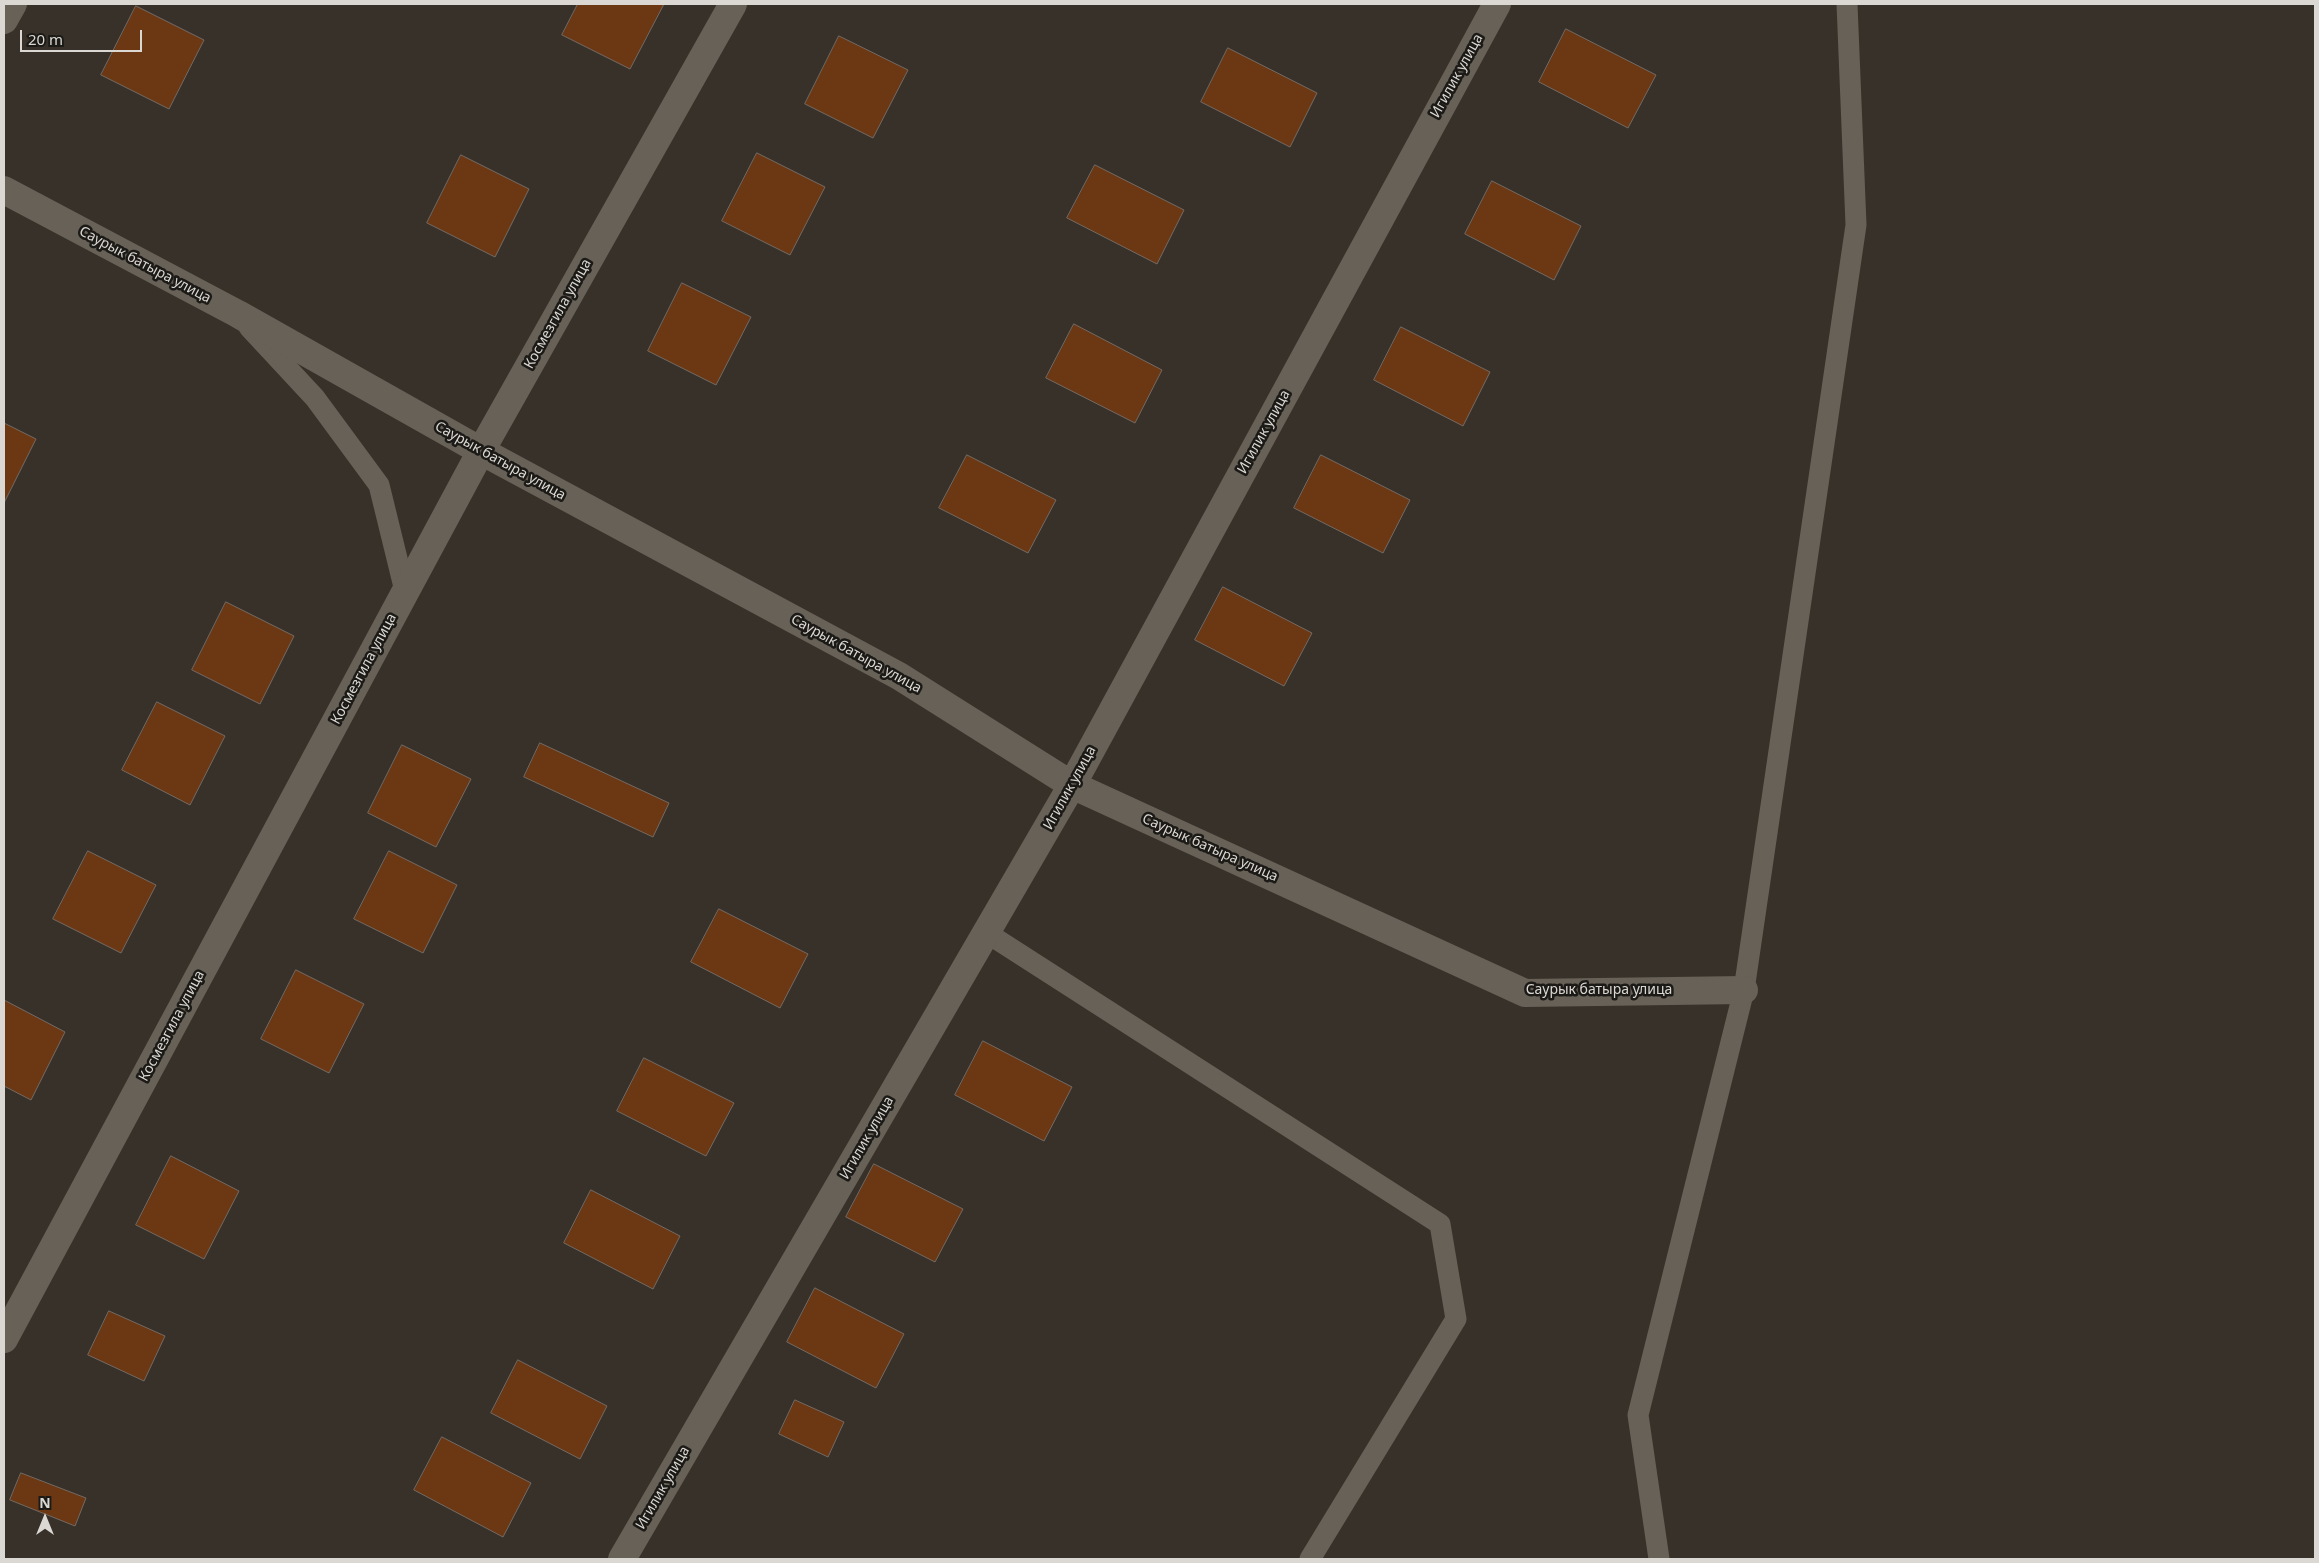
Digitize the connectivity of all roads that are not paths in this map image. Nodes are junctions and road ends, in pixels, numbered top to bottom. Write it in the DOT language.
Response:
graph roads {
  1 [pos="13,4"];
  2 [pos="733,4"];
  3 [pos="1497,4"];
  4 [pos="1847,4"];
  5 [pos="4,20"];
  6 [pos="4,190"];
  7 [pos="238,314"];
  8 [pos="481,451"];
  9 [pos="405,591"];
  10 [pos="1072,785"];
  11 [pos="987,933"];
  12 [pos="1744,990"];
  13 [pos="4,1339"];
  14 [pos="622,1559"];
  15 [pos="1310,1559"];
  16 [pos="1659,1559"];
  1 -- 5 [label="street"];
  2 -- 8 [label="street, Космезгила улица"];
  3 -- 10 [label="street, Игилик улица"];
  4 -- 12 [label="lane"];
  6 -- 7 [label="street, Саурык батыра улица"];
  7 -- 8 [label="street, Саурык батыра улица"];
  7 -- 9 [label="lane"];
  8 -- 9 [label="street, Космезгила улица"];
  8 -- 10 [label="street, Саурык батыра улица"];
  9 -- 13 [label="street, Космезгила улица"];
  10 -- 11 [label="street, Игилик улица"];
  10 -- 12 [label="street, Саурык батыра улица"];
  11 -- 14 [label="street, Игилик улица"];
  11 -- 15 [label="lane"];
  12 -- 16 [label="lane"];
}
